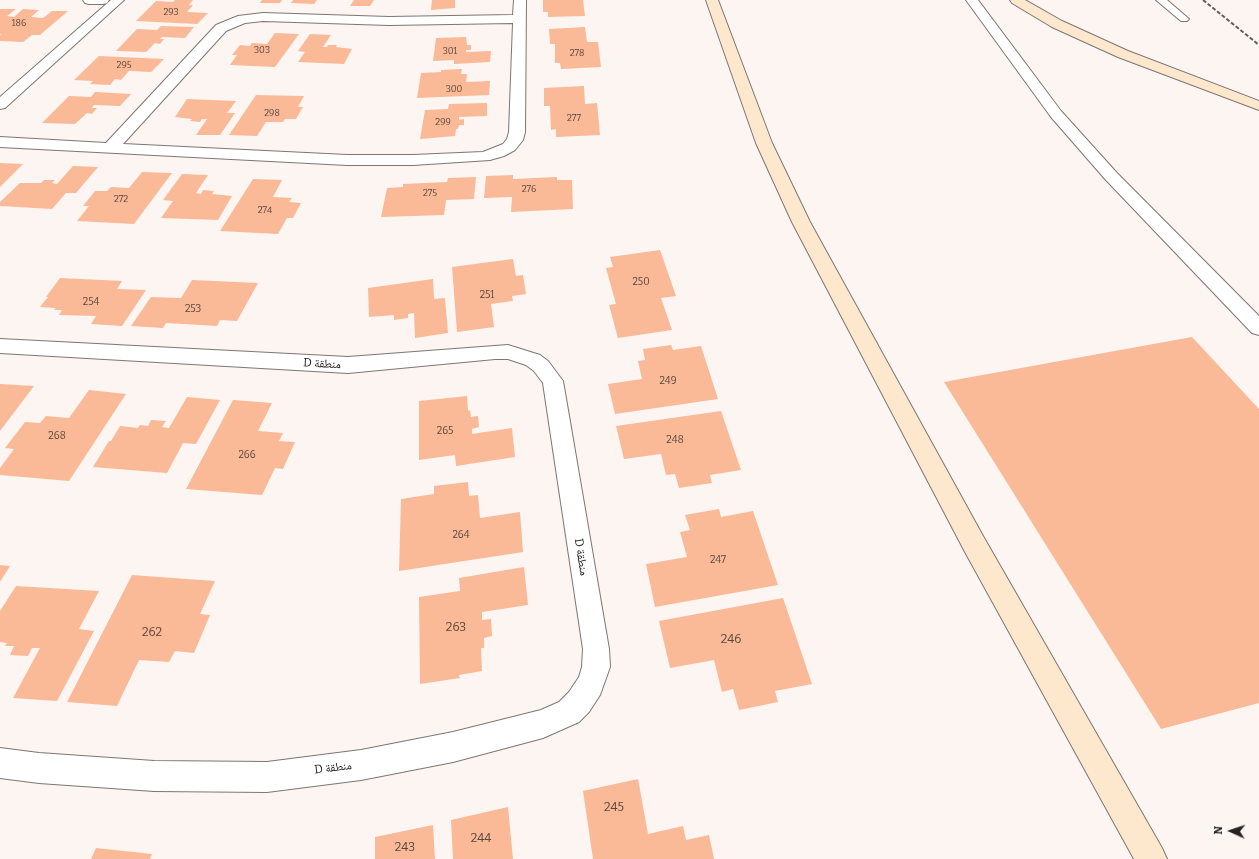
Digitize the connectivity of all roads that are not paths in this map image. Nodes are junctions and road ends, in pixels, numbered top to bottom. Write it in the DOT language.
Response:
graph roads {
  1 [pos="89,0"];
  2 [pos="103,0"];
  3 [pos="118,0"];
  4 [pos="520,0"];
  5 [pos="712,0"];
  6 [pos="1016,0"];
  7 [pos="1160,0"];
  8 [pos="967,3"];
  9 [pos="520,19"];
  10 [pos="1184,19"];
  11 [pos="0,89"];
  12 [pos="0,105"];
  13 [pos="1259,106"];
  14 [pos="0,142"];
  15 [pos="110,148"];
  16 [pos="1259,328"];
  17 [pos="0,346"];
  18 [pos="0,763"];
  19 [pos="1151,859"];
  1 -- 2 [label="street"];
  2 -- 11 [label="street"];
  3 -- 12 [label="street"];
  4 -- 9 [label="street"];
  5 -- 19 [label="street"];
  6 -- 13 [label="street"];
  7 -- 10 [label="lane"];
  8 -- 16 [label="street"];
  9 -- 15 [label="street"];
  9 -- 15 [label="street"];
  14 -- 15 [label="street"];
  17 -- 18 [label="street, D منطقة"];
}
